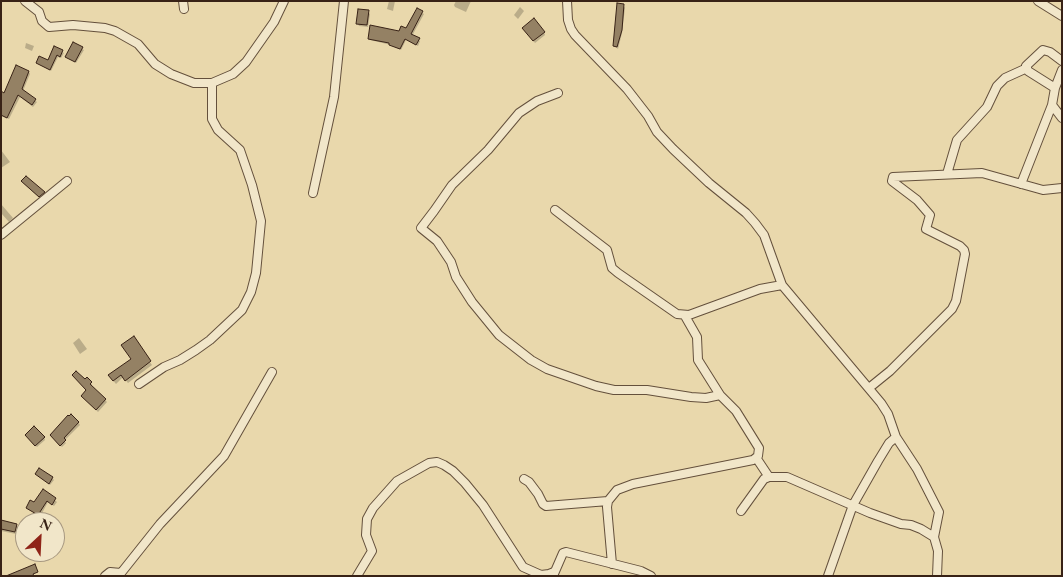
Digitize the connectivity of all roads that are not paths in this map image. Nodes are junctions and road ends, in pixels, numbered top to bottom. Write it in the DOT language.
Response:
graph roads {
  1 [pos="25,1"];
  2 [pos="284,1"];
  3 [pos="344,1"];
  4 [pos="567,1"];
  5 [pos="1038,1"];
  6 [pos="1062,16"];
  7 [pos="1062,61"];
  8 [pos="1026,68"];
  9 [pos="1062,70"];
  10 [pos="212,82"];
  11 [pos="1055,88"];
  12 [pos="558,93"];
  13 [pos="1052,105"];
  14 [pos="1062,118"];
  15 [pos="948,174"];
  16 [pos="67,181"];
  17 [pos="1020,184"];
  18 [pos="1062,188"];
  19 [pos="313,193"];
  20 [pos="555,210"];
  21 [pos="1,235"];
  22 [pos="782,285"];
  23 [pos="685,316"];
  24 [pos="272,372"];
  25 [pos="139,384"];
  26 [pos="869,388"];
  27 [pos="720,395"];
  28 [pos="896,437"];
  29 [pos="756,459"];
  30 [pos="769,477"];
  31 [pos="524,479"];
  32 [pos="608,501"];
  33 [pos="853,505"];
  34 [pos="741,511"];
  35 [pos="934,537"];
  36 [pos="612,564"];
  37 [pos="553,574"];
  38 [pos="105,576"];
  39 [pos="357,576"];
  40 [pos="651,576"];
  41 [pos="828,576"];
  42 [pos="937,576"];
  1 -- 10 [label="street"];
  2 -- 10 [label="street"];
  3 -- 19 [label="street"];
  4 -- 22 [label="street"];
  5 -- 6 [label="street"];
  7 -- 8 [label="street"];
  8 -- 11 [label="street"];
  8 -- 15 [label="street"];
  9 -- 11 [label="street"];
  10 -- 25 [label="street"];
  11 -- 13 [label="street"];
  12 -- 27 [label="street"];
  13 -- 14 [label="street"];
  13 -- 17 [label="street"];
  15 -- 17 [label="street"];
  15 -- 26 [label="street"];
  16 -- 21 [label="street"];
  17 -- 18 [label="street"];
  20 -- 23 [label="street"];
  22 -- 23 [label="street"];
  22 -- 26 [label="street"];
  23 -- 27 [label="street"];
  24 -- 38 [label="street"];
  26 -- 28 [label="street"];
  27 -- 29 [label="street"];
  28 -- 33 [label="street"];
  28 -- 35 [label="street"];
  29 -- 30 [label="street"];
  29 -- 32 [label="street"];
  30 -- 33 [label="street"];
  30 -- 34 [label="street"];
  31 -- 32 [label="street"];
  32 -- 36 [label="street"];
  33 -- 35 [label="street"];
  33 -- 41 [label="street"];
  35 -- 42 [label="street"];
  36 -- 37 [label="street"];
  36 -- 40 [label="street"];
  37 -- 39 [label="street"];
}
